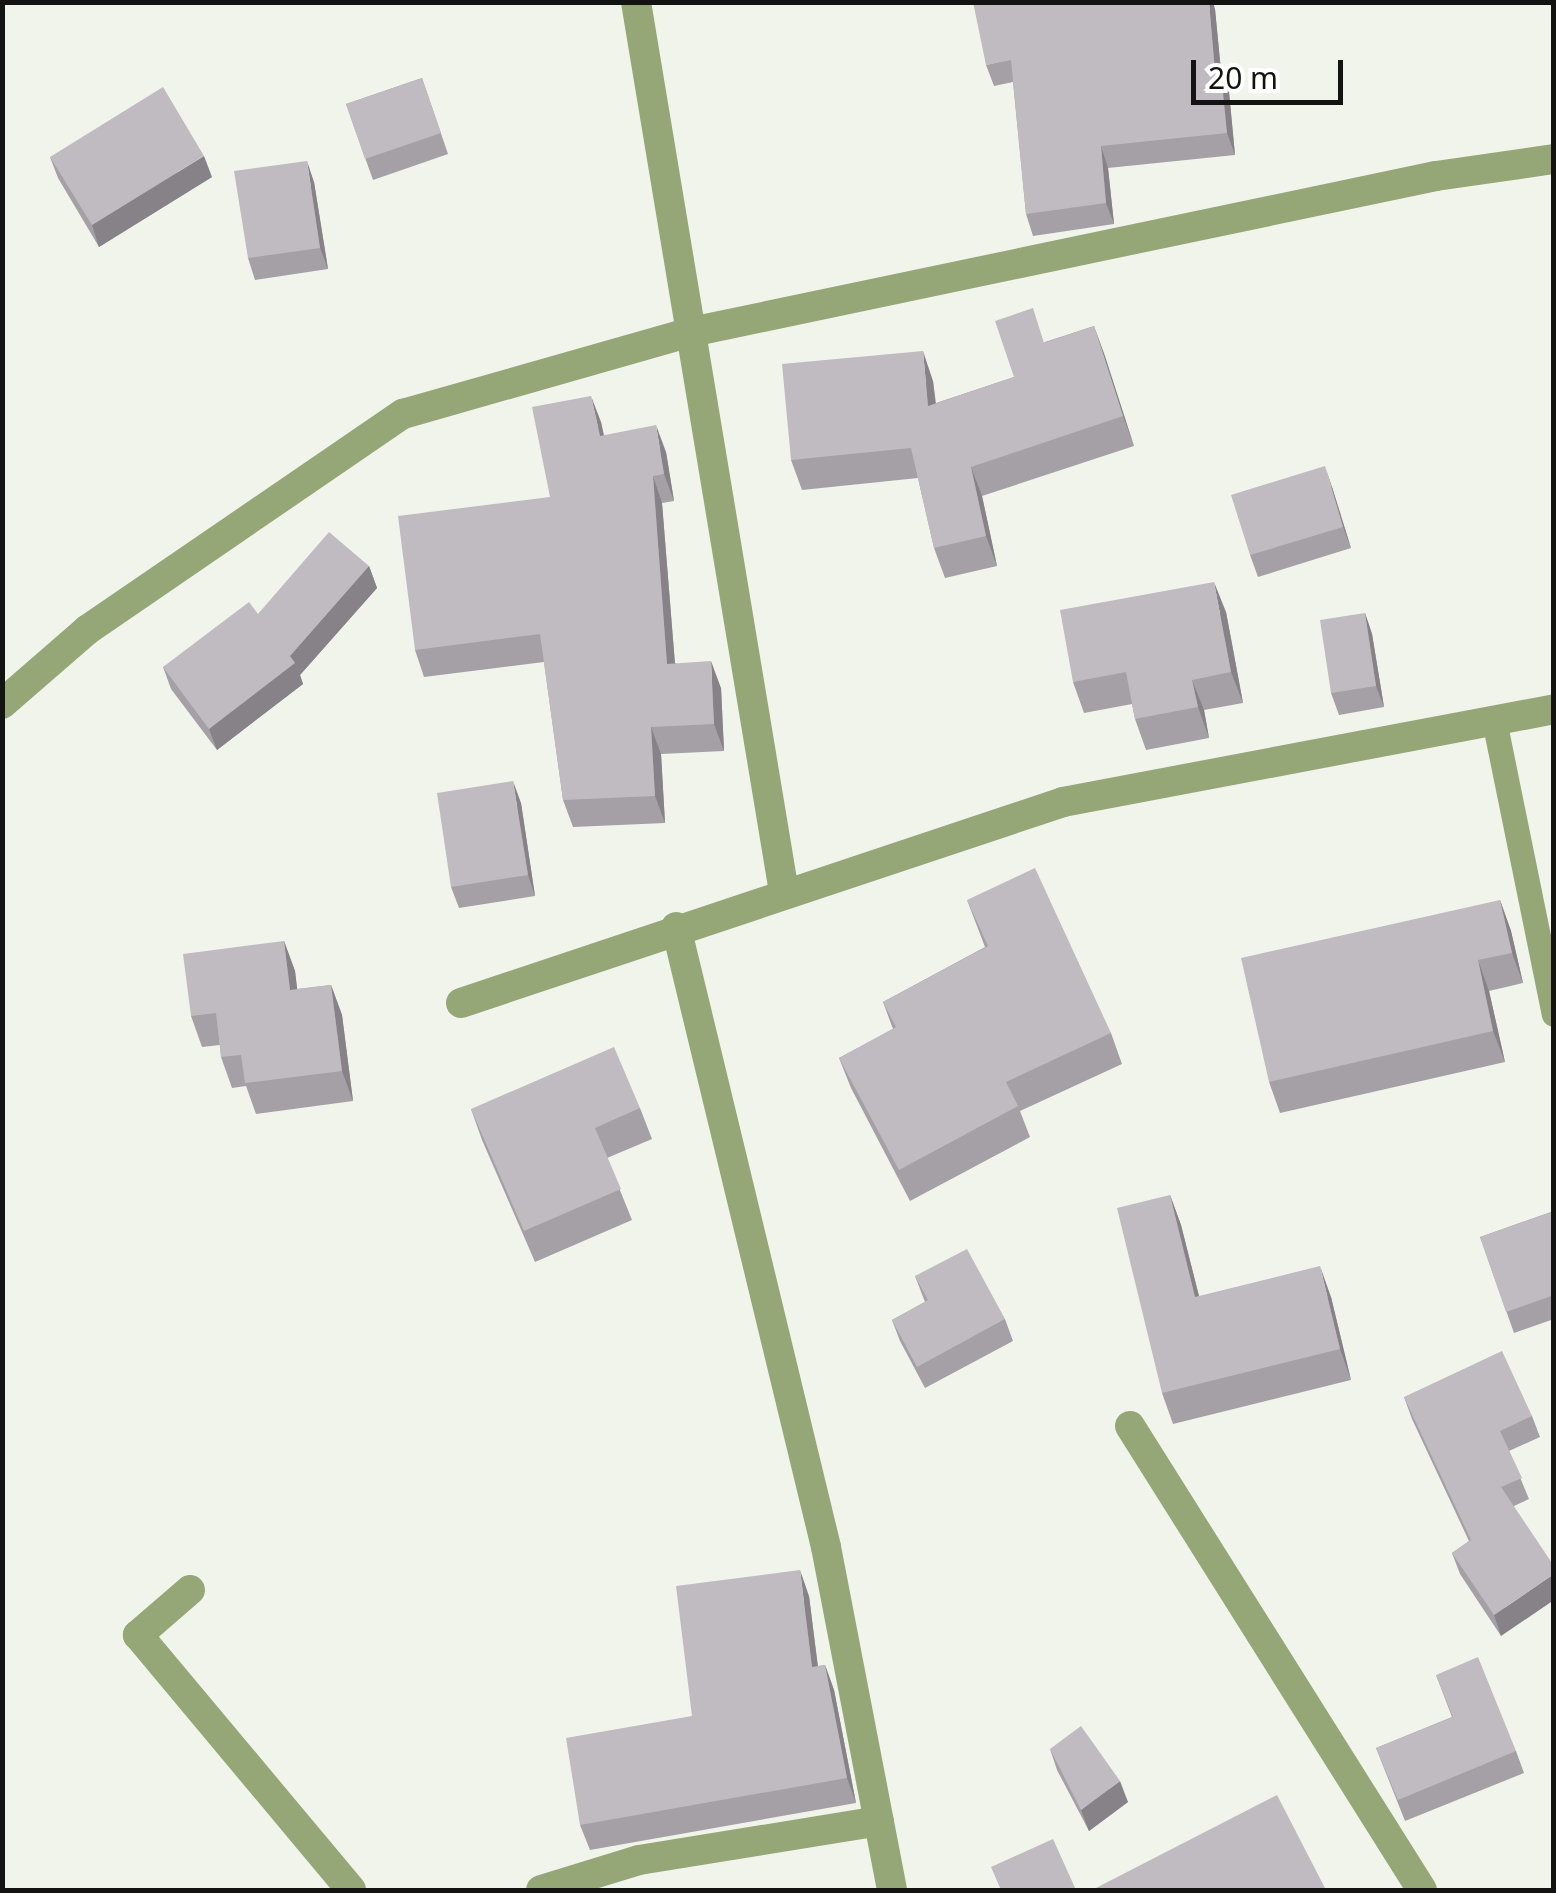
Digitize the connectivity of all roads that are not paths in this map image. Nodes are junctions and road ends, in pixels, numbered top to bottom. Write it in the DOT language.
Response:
graph roads {
  1 [pos="636,2"];
  2 [pos="1554,159"];
  3 [pos="691,332"];
  4 [pos="2,704"];
  5 [pos="1554,709"];
  6 [pos="1494,720"];
  7 [pos="784,892"];
  8 [pos="676,927"];
  9 [pos="461,1003"];
  10 [pos="1554,1014"];
  11 [pos="1130,1426"];
  12 [pos="190,1590"];
  13 [pos="879,1821"];
  14 [pos="351,1890"];
  15 [pos="541,1890"];
  16 [pos="892,1890"];
  17 [pos="1422,1890"];
  1 -- 3 [label="street"];
  2 -- 3 [label="street"];
  3 -- 4 [label="street"];
  3 -- 7 [label="street"];
  5 -- 6 [label="street"];
  6 -- 7 [label="street"];
  6 -- 10 [label="lane"];
  7 -- 8 [label="street"];
  8 -- 9 [label="street"];
  8 -- 13 [label="street"];
  11 -- 17 [label="street"];
  12 -- 14 [label="street"];
  13 -- 15 [label="street"];
  13 -- 16 [label="street"];
}
